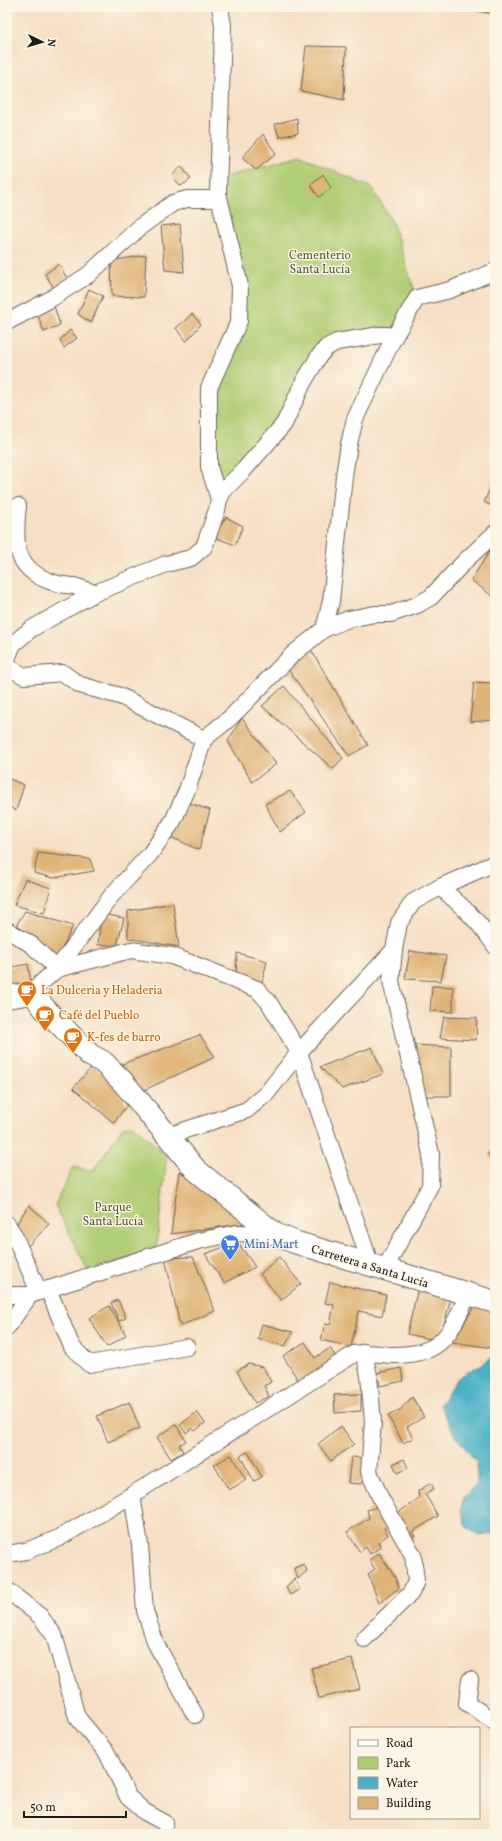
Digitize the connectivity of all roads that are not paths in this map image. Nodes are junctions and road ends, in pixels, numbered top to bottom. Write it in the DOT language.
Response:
graph roads {
  1 [pos="220,7"];
  2 [pos="219,199"];
  3 [pos="495,271"];
  4 [pos="7,322"];
  5 [pos="393,339"];
  6 [pos="218,499"];
  7 [pos="18,506"];
  8 [pos="495,533"];
  9 [pos="94,593"];
  10 [pos="324,629"];
  11 [pos="7,659"];
  12 [pos="7,666"];
  13 [pos="204,739"];
  14 [pos="495,863"];
  15 [pos="440,887"];
  16 [pos="7,930"];
  17 [pos="495,946"];
  18 [pos="394,950"];
  19 [pos="57,969"];
  20 [pos="32,994"];
  21 [pos="7,997"];
  22 [pos="299,1052"];
  23 [pos="167,1136"];
  24 [pos="7,1224"];
  25 [pos="275,1234"];
  26 [pos="378,1268"];
  27 [pos="39,1292"];
  28 [pos="7,1295"];
  29 [pos="468,1295"];
  30 [pos="495,1302"];
  31 [pos="7,1327"];
  32 [pos="187,1347"];
  33 [pos="364,1352"];
  34 [pos="132,1495"];
  35 [pos="7,1554"];
  36 [pos="7,1590"];
  37 [pos="364,1639"];
  38 [pos="470,1680"];
  39 [pos="195,1715"];
  40 [pos="495,1722"];
  41 [pos="166,1823"];
  1 -- 2 [label="street"];
  2 -- 4 [label="street"];
  2 -- 6 [label="street"];
  3 -- 5 [label="street"];
  5 -- 6 [label="street"];
  5 -- 10 [label="street"];
  6 -- 9 [label="street"];
  7 -- 9 [label="street"];
  8 -- 10 [label="street"];
  9 -- 11 [label="street"];
  10 -- 13 [label="street"];
  12 -- 13 [label="street"];
  13 -- 19 [label="street"];
  14 -- 15 [label="street"];
  15 -- 17 [label="street"];
  15 -- 18 [label="street"];
  16 -- 19 [label="street"];
  18 -- 22 [label="street"];
  18 -- 26 [label="street"];
  19 -- 20 [label="street"];
  19 -- 22 [label="street"];
  20 -- 21 [label="main road"];
  20 -- 23 [label="main road, Carretera a Santa Lucía"];
  22 -- 23 [label="street"];
  22 -- 26 [label="street"];
  23 -- 25 [label="main road, Carretera a Santa Lucía"];
  24 -- 27 [label="street"];
  25 -- 26 [label="main road, Carretera a Santa Lucía"];
  25 -- 27 [label="street"];
  26 -- 29 [label="main road, Carretera a Santa Lucía"];
  27 -- 28 [label="street"];
  27 -- 31 [label="street"];
  27 -- 32 [label="street"];
  29 -- 30 [label="main road, Carretera a Santa Lucía"];
  29 -- 33 [label="street"];
  33 -- 34 [label="street"];
  33 -- 37 [label="street"];
  34 -- 35 [label="street"];
  34 -- 39 [label="street"];
  36 -- 41 [label="street"];
  38 -- 40 [label="street"];
}
